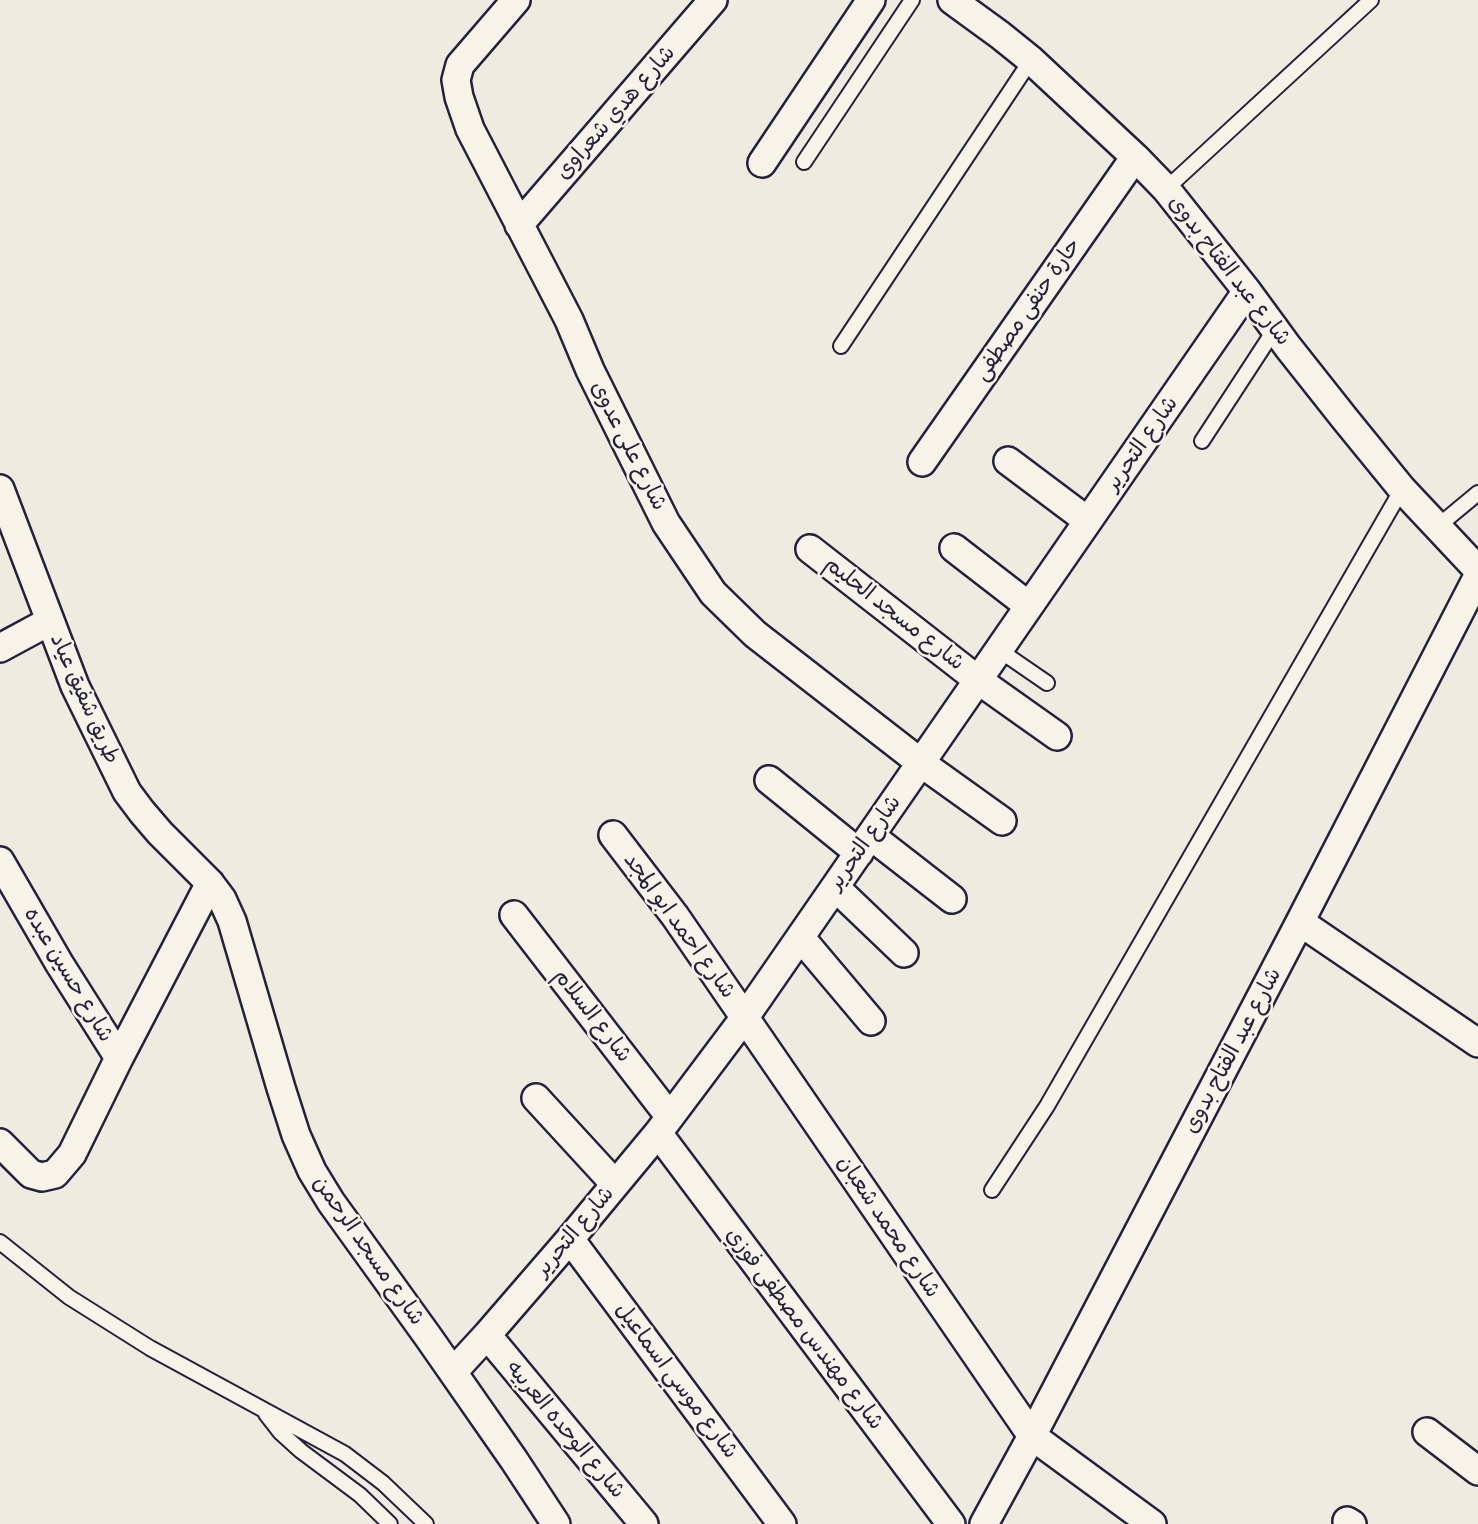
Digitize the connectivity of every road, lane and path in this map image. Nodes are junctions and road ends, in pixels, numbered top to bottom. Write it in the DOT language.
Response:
graph roads {
  1 [pos="516,0"];
  2 [pos="713,0"];
  3 [pos="871,0"];
  4 [pos="912,0"];
  5 [pos="952,0"];
  6 [pos="1371,0"];
  7 [pos="1031,60"];
  8 [pos="1135,158"];
  9 [pos="804,162"];
  10 [pos="762,163"];
  11 [pos="1166,189"];
  12 [pos="519,225"];
  13 [pos="1247,291"];
  14 [pos="1275,329"];
  15 [pos="841,346"];
  16 [pos="1202,441"];
  17 [pos="1008,461"];
  18 [pos="922,462"];
  19 [pos="0,489"];
  20 [pos="1402,489"];
  21 [pos="1478,493"];
  22 [pos="1088,521"];
  23 [pos="1437,527"];
  24 [pos="954,548"];
  25 [pos="810,549"];
  26 [pos="1478,570"];
  27 [pos="1478,576"];
  28 [pos="1029,606"];
  29 [pos="50,621"];
  30 [pos="0,648"];
  31 [pos="999,650"];
  32 [pos="978,680"];
  33 [pos="1047,683"];
  34 [pos="1057,736"];
  35 [pos="921,763"];
  36 [pos="769,780"];
  37 [pos="1002,821"];
  38 [pos="613,835"];
  39 [pos="865,844"];
  40 [pos="0,861"];
  41 [pos="210,883"];
  42 [pos="836,886"];
  43 [pos="952,898"];
  44 [pos="514,915"];
  45 [pos="1300,922"];
  46 [pos="801,938"];
  47 [pos="904,953"];
  48 [pos="745,1017"];
  49 [pos="871,1021"];
  50 [pos="1478,1043"];
  51 [pos="119,1058"];
  52 [pos="536,1098"];
  53 [pos="664,1125"];
  54 [pos="0,1143"];
  55 [pos="615,1184"];
  56 [pos="992,1190"];
  57 [pos="570,1239"];
  58 [pos="0,1242"];
  59 [pos="487,1335"];
  60 [pos="453,1372"];
  61 [pos="262,1410"];
  62 [pos="1427,1432"];
  63 [pos="1032,1436"];
  64 [pos="1478,1471"];
  65 [pos="390,1524"];
  66 [pos="426,1524"];
  67 [pos="556,1524"];
  68 [pos="644,1524"];
  69 [pos="782,1524"];
  70 [pos="951,1524"];
  71 [pos="984,1524"];
  72 [pos="1152,1524"];
  1 -- 12 [label="street, شارع على عدوى"];
  2 -- 12 [label="street, شارع هدي شعراوى"];
  3 -- 10 [label="street"];
  4 -- 9 [label="lane"];
  5 -- 7 [label="street, شارع عبد الفتاح بدوى"];
  6 -- 11 [label="lane"];
  7 -- 8 [label="street, شارع عبد الفتاح بدوى"];
  7 -- 15 [label="lane"];
  8 -- 11 [label="street, شارع عبد الفتاح بدوى"];
  8 -- 18 [label="street, حارة حنفى مصطفى"];
  11 -- 13 [label="street, شارع عبد الفتاح بدوى"];
  12 -- 35 [label="street, شارع على عدوى"];
  13 -- 14 [label="street, شارع عبد الفتاح بدوى"];
  13 -- 22 [label="street, شارع التحرير"];
  14 -- 16 [label="lane"];
  14 -- 20 [label="street, شارع عبد الفتاح بدوى"];
  17 -- 22 [label="street"];
  19 -- 29 [label="street, طريق شفيق عياد"];
  20 -- 23 [label="street, شارع عبد الفتاح بدوى"];
  20 -- 56 [label="lane"];
  21 -- 23 [label="lane"];
  22 -- 28 [label="street, شارع التحرير"];
  23 -- 26 [label="street, شارع عبد الفتاح بدوى"];
  24 -- 28 [label="street"];
  25 -- 32 [label="street, شارع مسجد الحليم"];
  27 -- 45 [label="street, شارع عبد الفتاح بدوى"];
  28 -- 31 [label="street, شارع التحرير"];
  29 -- 30 [label="street"];
  29 -- 41 [label="street, طريق شفيق عياد"];
  31 -- 32 [label="street, شارع التحرير"];
  31 -- 33 [label="lane"];
  32 -- 34 [label="street, شارع مسجد الحليم"];
  32 -- 35 [label="street, شارع التحرير"];
  35 -- 37 [label="street, شارع على عدوى"];
  35 -- 39 [label="street, شارع التحرير"];
  36 -- 39 [label="street"];
  38 -- 48 [label="street, شارع احمد ابو المجد"];
  39 -- 42 [label="street, شارع التحرير"];
  39 -- 43 [label="street"];
  40 -- 51 [label="street, شارع حسين عبده"];
  41 -- 51 [label="street"];
  41 -- 60 [label="street, شارع مسجد الرحمن"];
  42 -- 46 [label="street, شارع التحرير"];
  42 -- 47 [label="street"];
  44 -- 53 [label="street, شارع السلام"];
  45 -- 50 [label="street"];
  45 -- 63 [label="street, شارع عبد الفتاح بدوى"];
  46 -- 48 [label="street, شارع التحرير"];
  46 -- 49 [label="street"];
  48 -- 53 [label="street, شارع التحرير"];
  48 -- 63 [label="street, شارع محمد شعبان"];
  51 -- 54 [label="street"];
  52 -- 55 [label="street"];
  53 -- 55 [label="street, شارع التحرير"];
  53 -- 70 [label="street, شارع مهندس مصطفى فوزي"];
  55 -- 57 [label="street, شارع التحرير"];
  57 -- 59 [label="street, شارع التحرير"];
  57 -- 69 [label="street, شارع موسي اسماعيل"];
  58 -- 61 [label="lane"];
  59 -- 60 [label="street, شارع التحرير"];
  59 -- 68 [label="street, شارع الوحده العربيه"];
  60 -- 67 [label="street, شارع مسجد الرحمن"];
  61 -- 65 [label="lane"];
  61 -- 66 [label="lane"];
  62 -- 64 [label="street"];
  63 -- 71 [label="street, شارع عبد الفتاح بدوى"];
  63 -- 72 [label="street, شارع محمد شعبان"];
}
